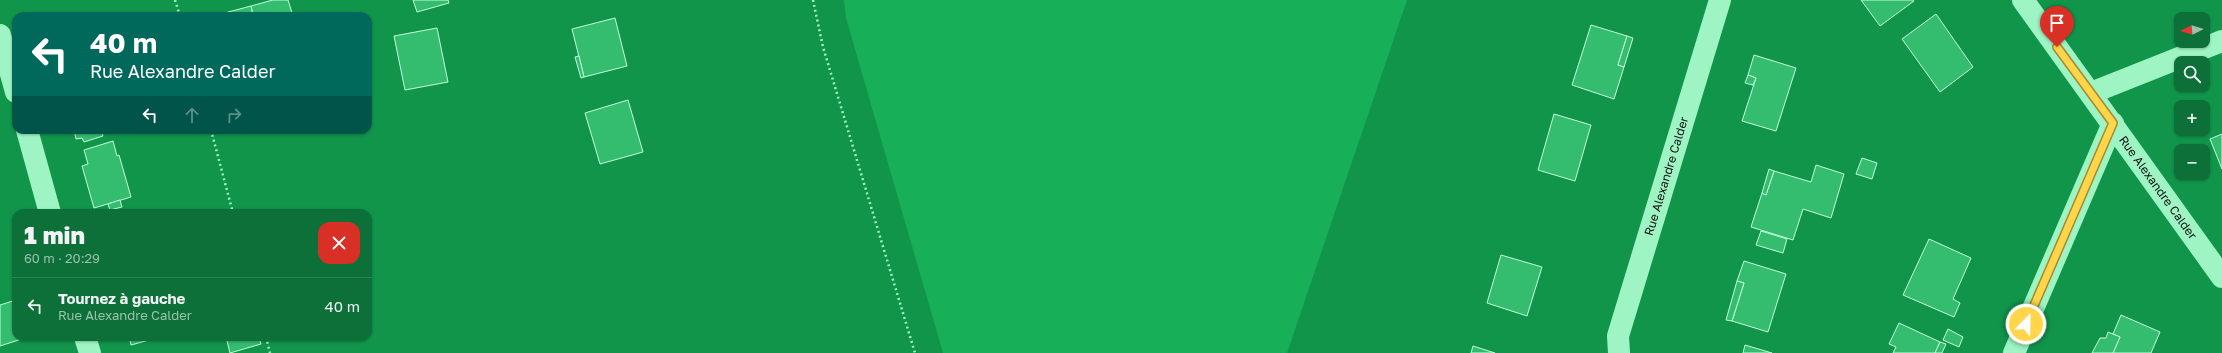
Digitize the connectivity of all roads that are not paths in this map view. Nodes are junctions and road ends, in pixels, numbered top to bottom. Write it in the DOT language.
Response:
graph roads {
  1 [pos="1720,0"];
  2 [pos="2023,0"];
  3 [pos="0,35"];
  4 [pos="2222,41"];
  5 [pos="12,78"];
  6 [pos="2091,93"];
  7 [pos="2113,123"];
  8 [pos="28,134"];
  9 [pos="49,209"];
  10 [pos="2222,277"];
  11 [pos="86,341"];
  12 [pos="90,353"];
  13 [pos="1619,353"];
  14 [pos="2014,353"];
  1 -- 13 [label="street, Rue Alexandre Calder"];
  2 -- 6 [label="street, Rue Alexandre Calder"];
  3 -- 5 [label="street"];
  4 -- 6 [label="street"];
  6 -- 7 [label="street, Rue Alexandre Calder"];
  7 -- 10 [label="street, Rue Alexandre Calder"];
  7 -- 14 [label="street"];
  8 -- 9 [label="street"];
  11 -- 12 [label="street"];
}
